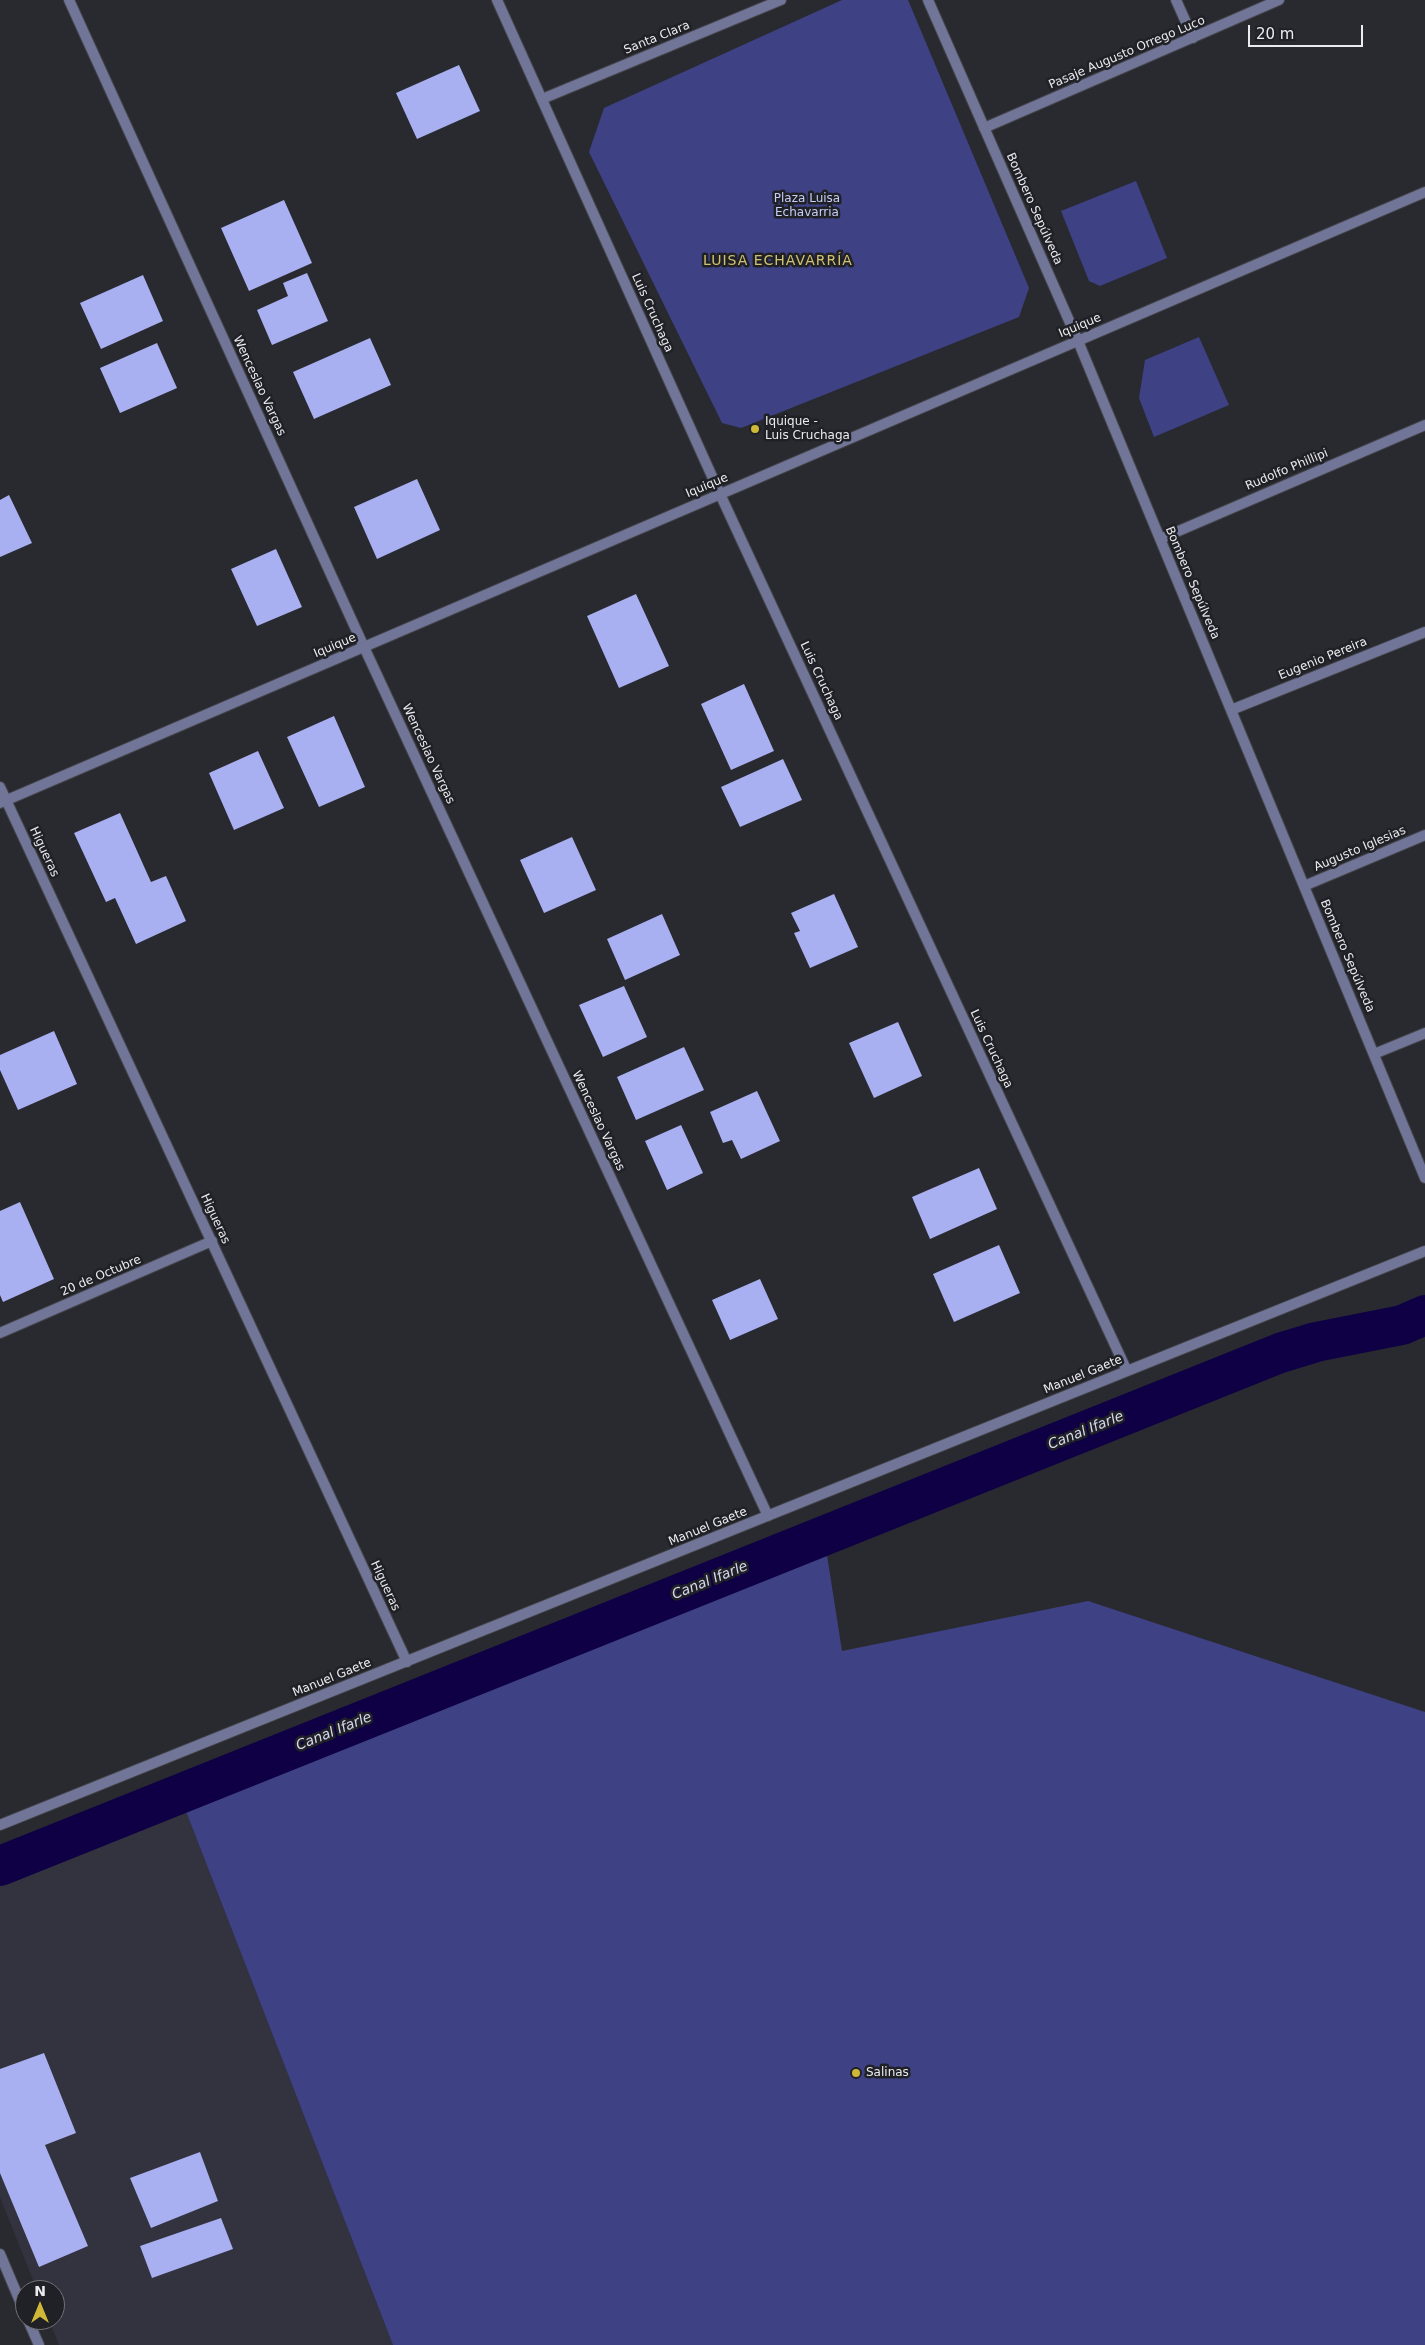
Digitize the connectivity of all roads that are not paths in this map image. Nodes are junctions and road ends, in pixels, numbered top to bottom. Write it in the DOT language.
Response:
graph roads {
  1 [pos="69,0"];
  2 [pos="497,0"];
  3 [pos="782,0"];
  4 [pos="928,0"];
  5 [pos="1176,0"];
  6 [pos="1279,0"];
  7 [pos="1192,38"];
  8 [pos="542,99"];
  9 [pos="984,128"];
  10 [pos="1425,192"];
  11 [pos="1078,341"];
  12 [pos="1425,425"];
  13 [pos="720,494"];
  14 [pos="1160,539"];
  15 [pos="1425,632"];
  16 [pos="364,647"];
  17 [pos="1231,710"];
  18 [pos="0,787"];
  19 [pos="3,802"];
  20 [pos="1425,835"];
  21 [pos="1304,886"];
  22 [pos="1425,1033"];
  23 [pos="1374,1054"];
  24 [pos="1425,1178"];
  25 [pos="212,1241"];
  26 [pos="1425,1251"];
  27 [pos="0,1333"];
  28 [pos="1126,1371"];
  29 [pos="768,1516"];
  30 [pos="407,1662"];
  31 [pos="0,1825"];
  32 [pos="0,2254"];
  33 [pos="15,2289"];
  34 [pos="32,2330"];
  35 [pos="39,2345"];
  1 -- 16 [label="street, Wenceslao Vargas"];
  2 -- 8 [label="street, Luis Cruchaga"];
  3 -- 8 [label="street, Santa Clara"];
  4 -- 9 [label="street, Bombero Sepúlveda"];
  5 -- 7 [label="street"];
  6 -- 7 [label="street, Pasaje Augusto Orrego Luco"];
  7 -- 9 [label="street, Pasaje Augusto Orrego Luco"];
  8 -- 13 [label="street, Luis Cruchaga"];
  9 -- 11 [label="street, Bombero Sepúlveda"];
  10 -- 11 [label="street, Iquique"];
  11 -- 13 [label="street, Iquique"];
  11 -- 14 [label="street, Bombero Sepúlveda"];
  12 -- 14 [label="street, Rudolfo Phillipi"];
  13 -- 16 [label="street, Iquique"];
  13 -- 28 [label="street, Luis Cruchaga"];
  14 -- 17 [label="street, Bombero Sepúlveda"];
  15 -- 17 [label="street, Eugenio Pereira"];
  16 -- 19 [label="street, Iquique"];
  16 -- 29 [label="street, Wenceslao Vargas"];
  17 -- 21 [label="street, Bombero Sepúlveda"];
  18 -- 19 [label="street, Higueras"];
  19 -- 25 [label="street, Higueras"];
  20 -- 21 [label="street, Augusto Iglesias"];
  21 -- 23 [label="street, Bombero Sepúlveda"];
  22 -- 23 [label="street"];
  23 -- 24 [label="street, Bombero Sepúlveda"];
  25 -- 27 [label="street, 20 de Octubre"];
  25 -- 30 [label="street, Higueras"];
  26 -- 28 [label="street, Manuel Gaete"];
  28 -- 29 [label="street, Manuel Gaete"];
  29 -- 30 [label="street, Manuel Gaete"];
  30 -- 31 [label="street, Manuel Gaete"];
  32 -- 33 [label="street"];
  34 -- 35 [label="street"];
}
